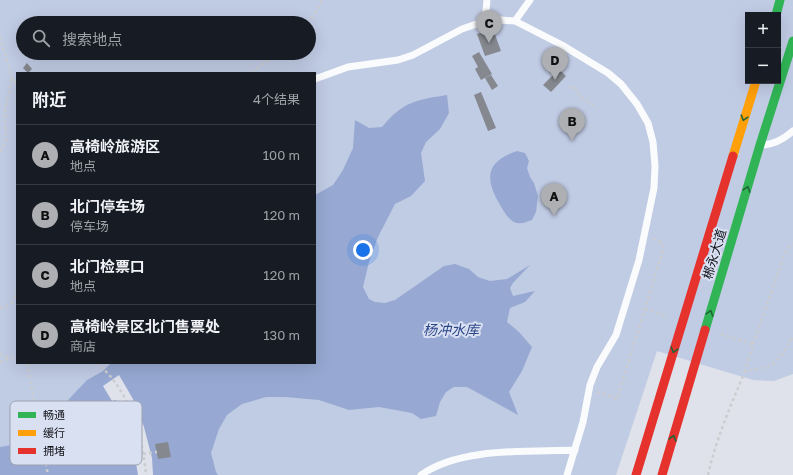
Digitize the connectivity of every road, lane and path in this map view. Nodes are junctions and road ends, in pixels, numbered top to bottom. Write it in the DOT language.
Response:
graph roads {
  1 [pos="322,0"];
  2 [pos="487,0"];
  3 [pos="530,0"];
  4 [pos="780,0"];
  5 [pos="777,12"];
  6 [pos="313,16"];
  7 [pos="485,21"];
  8 [pos="515,21"];
  9 [pos="0,36"];
  10 [pos="793,42"];
  11 [pos="271,60"];
  12 [pos="253,72"];
  13 [pos="12,78"];
  14 [pos="316,79"];
  15 [pos="16,84"];
  16 [pos="755,84"];
  17 [pos="569,87"];
  18 [pos="595,106"];
  19 [pos="793,131"];
  20 [pos="760,145"];
  21 [pos="0,152"];
  22 [pos="644,236"];
  23 [pos="793,244"];
  24 [pos="16,293"];
  25 [pos="0,308"];
  26 [pos="793,337"];
  27 [pos="746,342"];
  28 [pos="753,344"];
  29 [pos="0,354"];
  30 [pos="16,356"];
  31 [pos="10,358"];
  32 [pos="0,362"];
  33 [pos="27,364"];
  34 [pos="97,364"];
  35 [pos="744,370"];
  36 [pos="589,389"];
  37 [pos="34,401"];
  38 [pos="126,401"];
  39 [pos="142,450"];
  40 [pos="575,450"];
  41 [pos="157,452"];
  42 [pos="143,454"];
  43 [pos="46,465"];
  44 [pos="48,475"];
  45 [pos="146,475"];
  46 [pos="421,475"];
  47 [pos="567,475"];
  48 [pos="636,475"];
  49 [pos="662,475"];
  50 [pos="708,475"];
  1 -- 6 [label="path"];
  2 -- 7 [label="lane"];
  3 -- 8 [label="lane"];
  4 -- 5 [label="highway"];
  7 -- 8 [label="lane"];
  7 -- 14 [label="lane"];
  8 -- 22 [label="lane"];
  9 -- 13 [label="path"];
  10 -- 20 [label="highway, 郴永大道"];
  11 -- 12 [label="path"];
  13 -- 15 [label="path"];
  13 -- 21 [label="path"];
  16 -- 48 [label="highway, 郴永大道, one-way"];
  17 -- 18 [label="path"];
  19 -- 20 [label="lane"];
  49 -- 20 [label="highway, 郴永大道, one-way"];
  22 -- 36 [label="lane"];
  22 -- 36 [label="path"];
  23 -- 28 [label="path"];
  24 -- 25 [label="path"];
  26 -- 35 [label="path"];
  27 -- 28 [label="path"];
  28 -- 35 [label="path"];
  29 -- 31 [label="path"];
  30 -- 31 [label="path"];
  31 -- 32 [label="path"];
  33 -- 37 [label="path"];
  34 -- 38 [label="path"];
  35 -- 50 [label="path"];
  36 -- 40 [label="lane"];
  39 -- 42 [label="path"];
  40 -- 46 [label="lane"];
  40 -- 47 [label="lane"];
  41 -- 42 [label="path"];
  42 -- 45 [label="path"];
  43 -- 44 [label="path"];
}
